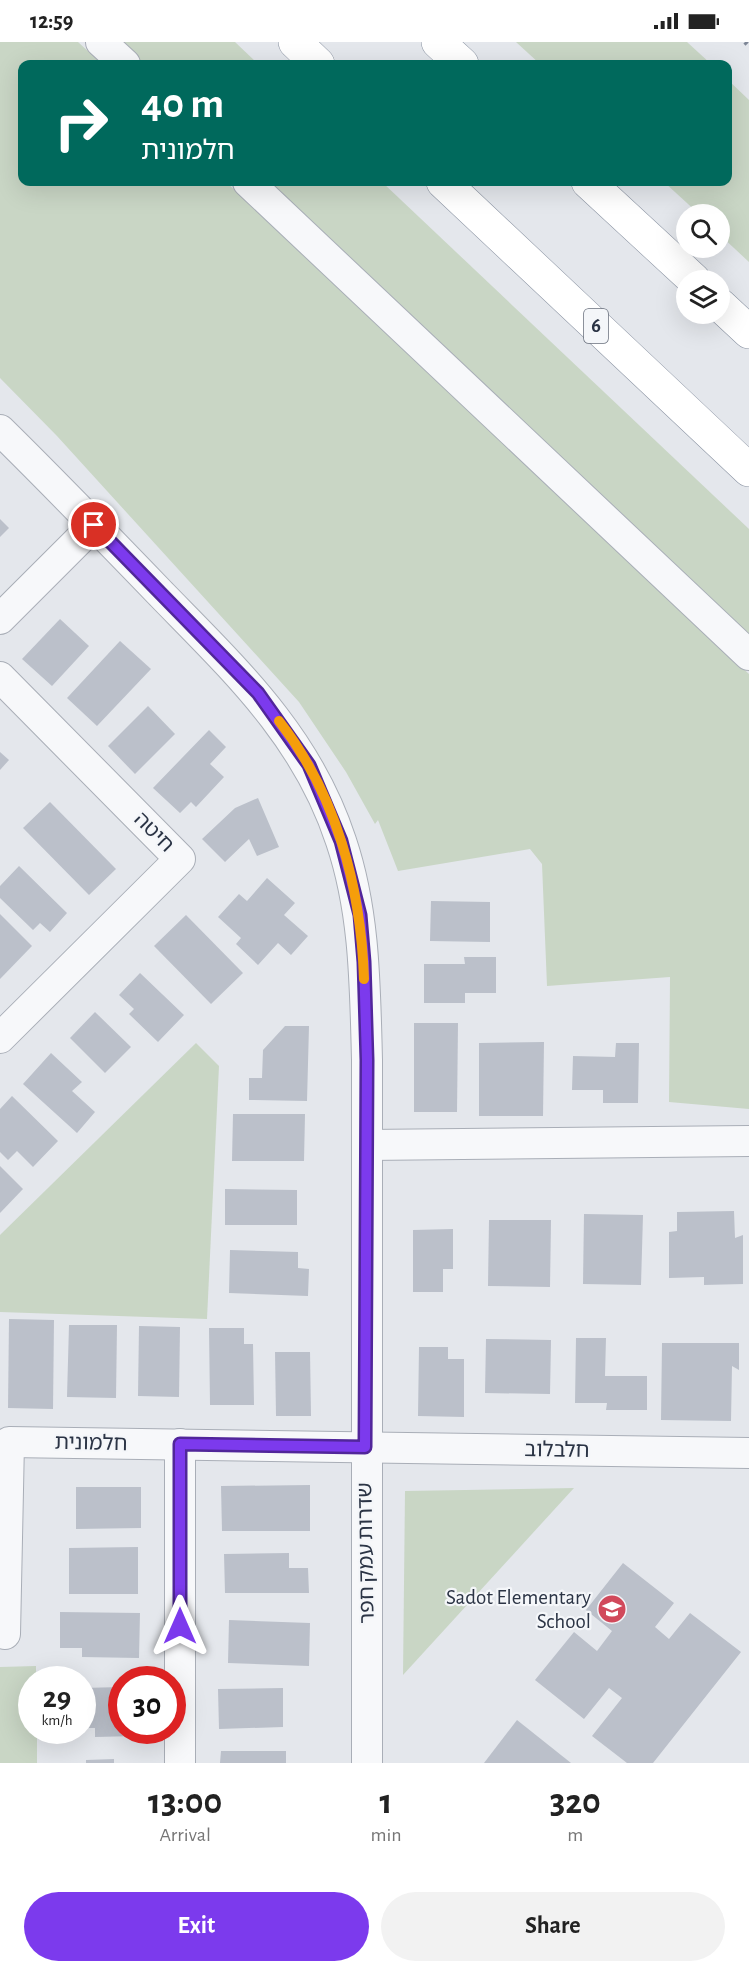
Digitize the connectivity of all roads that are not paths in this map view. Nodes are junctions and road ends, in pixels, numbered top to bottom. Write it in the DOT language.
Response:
graph roads {
  1 [pos="101,42"];
  2 [pos="294,42"];
  3 [pos="438,42"];
  4 [pos="121,60"];
  5 [pos="314,60"];
  6 [pos="458,60"];
  7 [pos="252,186"];
  8 [pos="447,186"];
  9 [pos="592,186"];
  10 [pos="683,270"];
  11 [pos="730,314"];
  12 [pos="749,332"];
  13 [pos="0,430"];
  14 [pos="749,470"];
  15 [pos="94,525"];
  16 [pos="0,619"];
  17 [pos="749,655"];
  18 [pos="0,677"];
  19 [pos="0,1038"];
  20 [pos="749,1141"];
  21 [pos="367,1145"];
  22 [pos="180,1444"];
  23 [pos="365,1447"];
  24 [pos="749,1453"];
  25 [pos="5,1634"];
  26 [pos="180,1763"];
  27 [pos="367,1763"];
  1 -- 4 [label="street"];
  2 -- 5 [label="highway"];
  3 -- 6 [label="highway"];
  7 -- 17 [label="street"];
  8 -- 14 [label="highway, 6"];
  9 -- 10 [label="highway"];
  11 -- 12 [label="highway"];
  13 -- 15 [label="street, שדרות עמק חפר"];
  15 -- 16 [label="street"];
  15 -- 21 [label="street, שדרות עמק חפר"];
  18 -- 19 [label="street, חיטה"];
  20 -- 21 [label="street"];
  21 -- 23 [label="street, שדרות עמק חפר"];
  22 -- 23 [label="street, חלמונית"];
  22 -- 25 [label="street, חלמונית"];
  22 -- 26 [label="street"];
  23 -- 24 [label="street, חלבלוב"];
  23 -- 27 [label="street, שדרות עמק חפר"];
}
